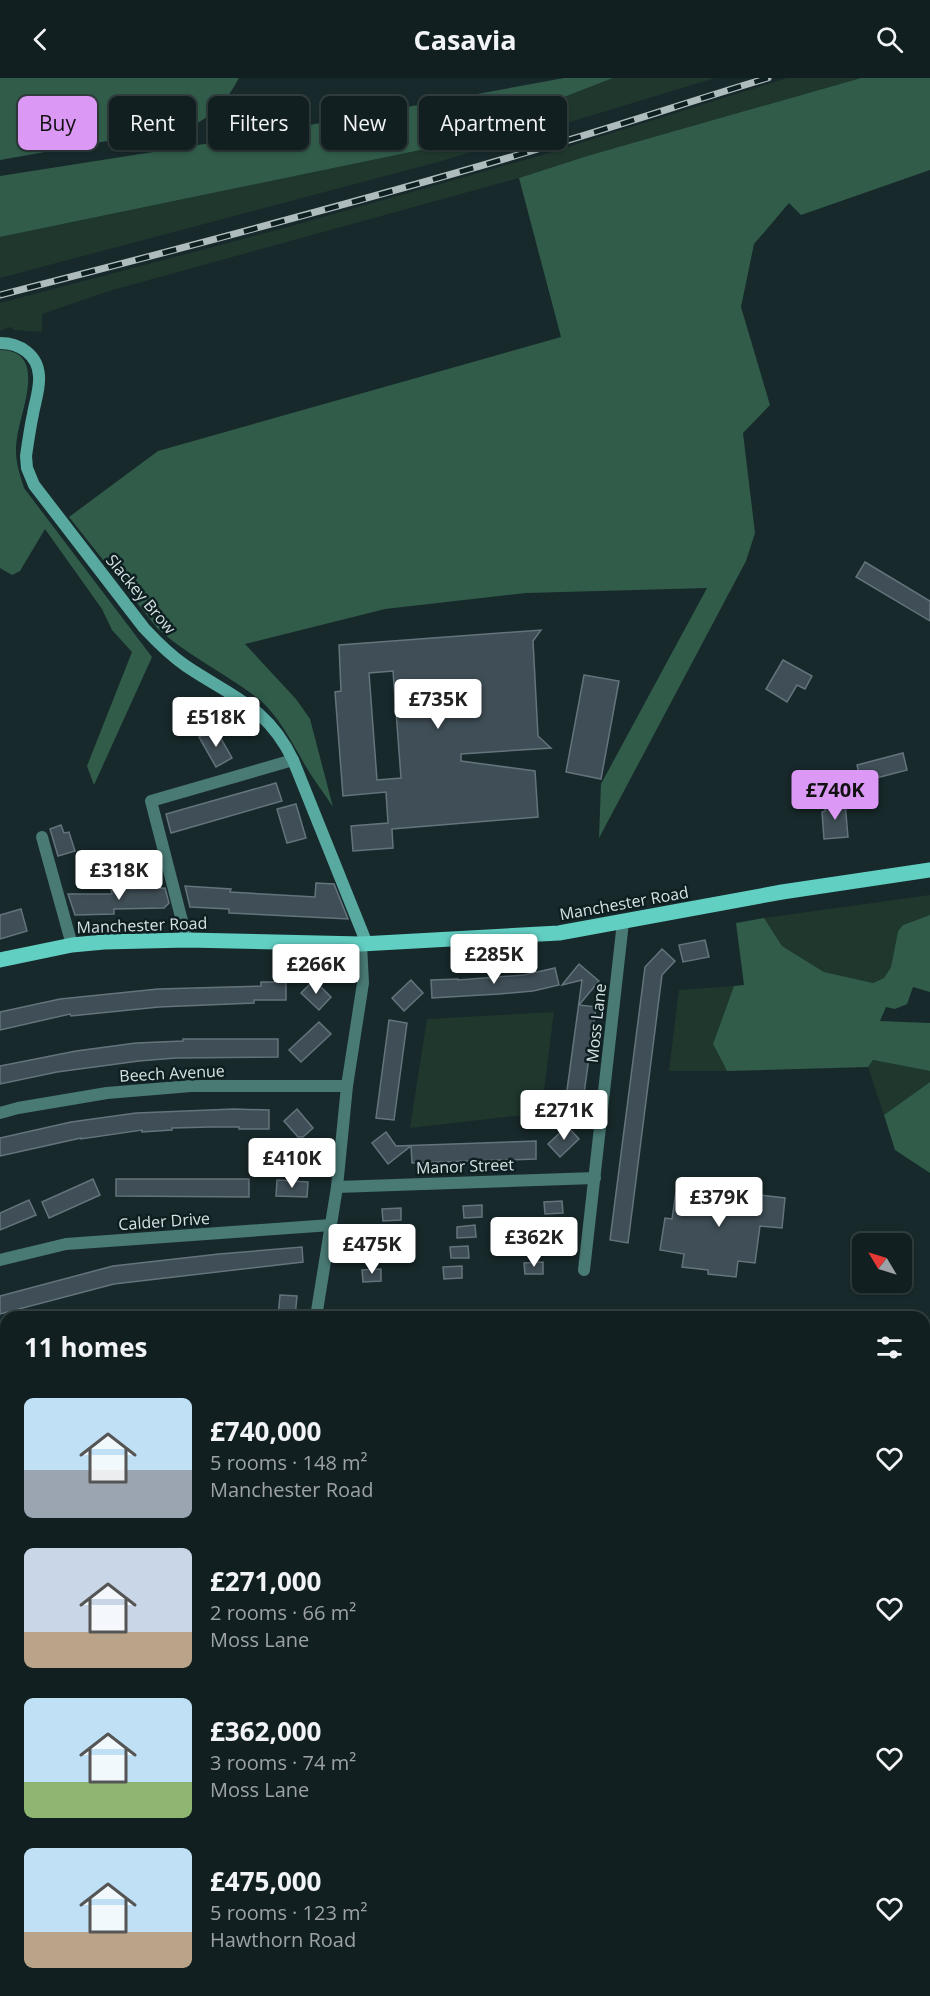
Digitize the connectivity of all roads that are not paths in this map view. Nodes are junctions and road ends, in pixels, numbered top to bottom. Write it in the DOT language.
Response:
graph roads {
  1 [pos="0,343"];
  2 [pos="293,760"];
  3 [pos="42,837"];
  4 [pos="930,870"];
  5 [pos="623,922"];
  6 [pos="187,940"];
  7 [pos="364,944"];
  8 [pos="72,945"];
  9 [pos="0,960"];
  10 [pos="347,1086"];
  11 [pos="0,1113"];
  12 [pos="595,1178"];
  13 [pos="337,1187"];
  14 [pos="331,1225"];
  15 [pos="0,1260"];
  16 [pos="584,1270"];
  17 [pos="317,1311"];
  1 -- 2 [label="street, Slackey Brow"];
  2 -- 6 [label="street"];
  2 -- 7 [label="street, Slackey Brow"];
  3 -- 8 [label="street"];
  4 -- 5 [label="main road, Manchester Road"];
  5 -- 7 [label="main road, Manchester Road"];
  5 -- 12 [label="street, Moss Lane"];
  6 -- 7 [label="main road, Manchester Road"];
  6 -- 8 [label="main road, Manchester Road"];
  7 -- 10 [label="street"];
  8 -- 9 [label="main road, Manchester Road"];
  10 -- 11 [label="street, Beech Avenue"];
  10 -- 13 [label="street"];
  12 -- 13 [label="street, Manor Street"];
  12 -- 16 [label="street, Moss Lane"];
  13 -- 14 [label="street"];
  14 -- 15 [label="street, Calder Drive"];
  14 -- 17 [label="street"];
}
